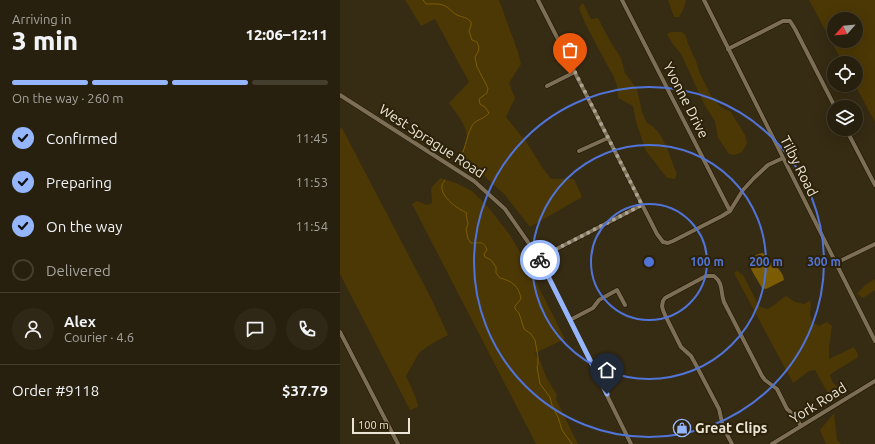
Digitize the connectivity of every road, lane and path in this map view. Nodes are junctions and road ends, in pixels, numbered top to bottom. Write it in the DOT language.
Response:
graph roads {
  1 [pos="538,0"];
  2 [pos="622,0"];
  3 [pos="704,0"];
  4 [pos="728,49"];
  5 [pos="575,72"];
  6 [pos="547,86"];
  7 [pos="340,95"];
  8 [pos="831,100"];
  9 [pos="850,136"];
  10 [pos="608,138"];
  11 [pos="579,151"];
  12 [pos="782,158"];
  13 [pos="875,185"];
  14 [pos="642,205"];
  15 [pos="730,211"];
  16 [pos="875,244"];
  17 [pos="539,258"];
  18 [pos="836,263"];
  19 [pos="625,305"];
  20 [pos="570,320"];
  21 [pos="340,332"];
  22 [pos="875,341"];
  23 [pos="875,380"];
  24 [pos="801,426"];
  25 [pos="398,444"];
  26 [pos="632,444"];
  27 [pos="732,444"];
  28 [pos="772,444"];
  1 -- 5 [label="street"];
  2 -- 15 [label="street, Yvonne Drive"];
  3 -- 4 [label="street, Tilby Road"];
  4 -- 8 [label="street"];
  4 -- 12 [label="street, Tilby Road"];
  5 -- 6 [label="street"];
  5 -- 10 [label="street"];
  7 -- 17 [label="street, West Sprague Road"];
  9 -- 13 [label="street"];
  10 -- 11 [label="street"];
  10 -- 14 [label="street"];
  12 -- 15 [label="street"];
  12 -- 18 [label="street, Tilby Road"];
  14 -- 15 [label="street"];
  14 -- 17 [label="street"];
  16 -- 18 [label="street"];
  17 -- 20 [label="street, West Sprague Road"];
  18 -- 22 [label="street, Tilby Road"];
  19 -- 20 [label="street"];
  20 -- 26 [label="street, West Sprague Road"];
  21 -- 25 [label="street"];
  23 -- 24 [label="street, York Road"];
  24 -- 27 [label="street"];
  24 -- 28 [label="street, York Road"];
}
